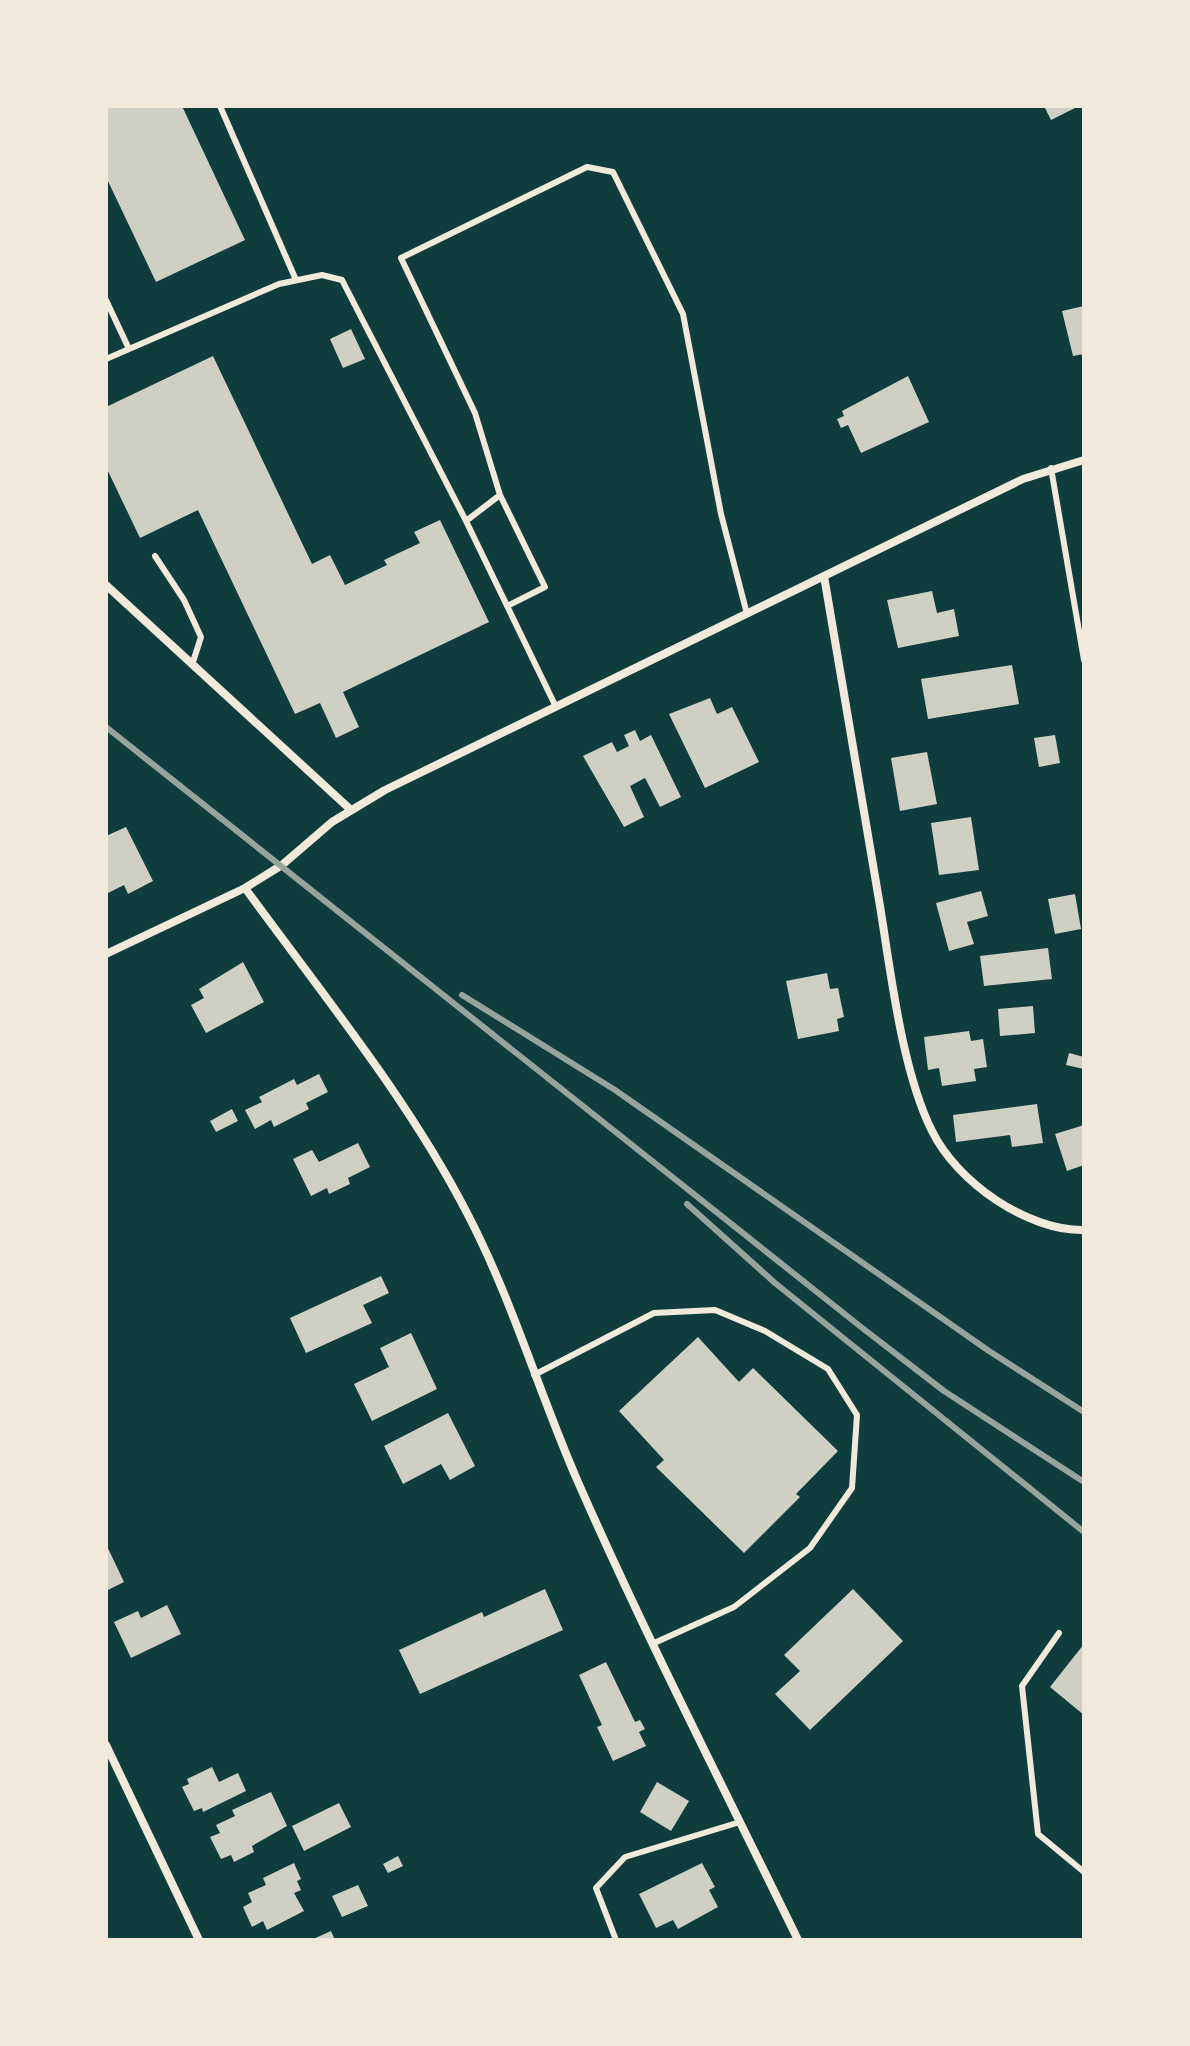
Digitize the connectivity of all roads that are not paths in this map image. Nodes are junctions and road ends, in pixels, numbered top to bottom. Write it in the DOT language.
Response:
graph roads {
  1 [pos="220,106"];
  2 [pos="296,280"];
  3 [pos="106,300"];
  4 [pos="129,349"];
  5 [pos="106,359"];
  6 [pos="1084,460"];
  7 [pos="1051,468"];
  8 [pos="500,495"];
  9 [pos="466,521"];
  10 [pos="155,556"];
  11 [pos="824,576"];
  12 [pos="106,585"];
  13 [pos="507,606"];
  14 [pos="747,614"];
  15 [pos="1084,660"];
  16 [pos="192,665"];
  17 [pos="556,707"];
  18 [pos="351,810"];
  19 [pos="245,888"];
  20 [pos="106,954"];
  21 [pos="1084,1230"];
  22 [pos="534,1375"];
  23 [pos="1059,1633"];
  24 [pos="652,1644"];
  25 [pos="106,1745"];
  26 [pos="740,1822"];
  27 [pos="1084,1872"];
  28 [pos="199,1940"];
  29 [pos="616,1940"];
  30 [pos="798,1940"];
  1 -- 2 [label="lane"];
  2 -- 4 [label="lane"];
  2 -- 9 [label="lane"];
  3 -- 4 [label="lane"];
  4 -- 5 [label="lane"];
  6 -- 7 [label="street"];
  7 -- 11 [label="street"];
  7 -- 15 [label="lane"];
  8 -- 9 [label="lane"];
  8 -- 13 [label="lane"];
  8 -- 14 [label="lane"];
  9 -- 13 [label="lane"];
  10 -- 16 [label="lane"];
  11 -- 14 [label="street"];
  11 -- 21 [label="street"];
  12 -- 16 [label="street"];
  13 -- 17 [label="lane"];
  14 -- 17 [label="street"];
  16 -- 18 [label="street"];
  17 -- 18 [label="street"];
  18 -- 19 [label="street"];
  19 -- 20 [label="street"];
  19 -- 22 [label="street"];
  22 -- 24 [label="street"];
  22 -- 24 [label="lane"];
  23 -- 27 [label="lane"];
  24 -- 26 [label="street"];
  25 -- 28 [label="street"];
  26 -- 29 [label="lane"];
  26 -- 30 [label="street"];
}
